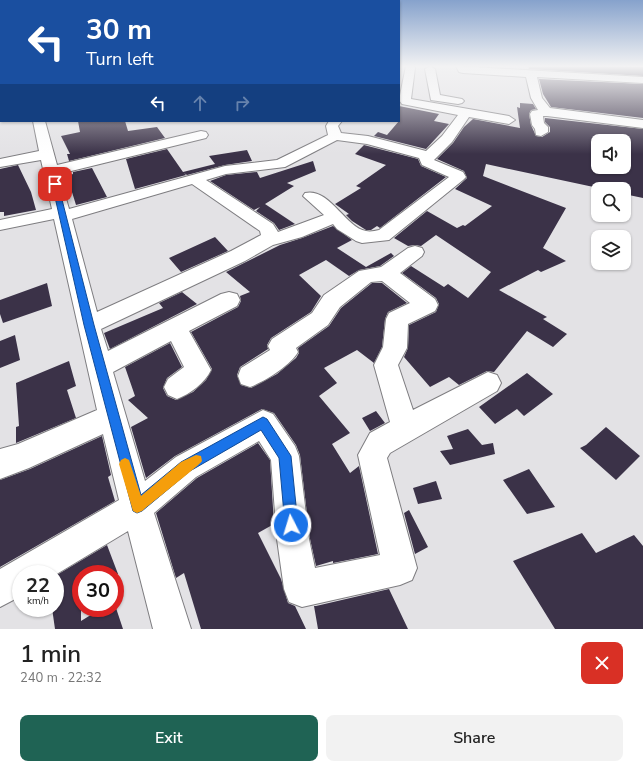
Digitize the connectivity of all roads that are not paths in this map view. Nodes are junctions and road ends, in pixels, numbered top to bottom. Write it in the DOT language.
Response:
graph roads {
  1 [pos="405,95"];
  2 [pos="435,95"];
  3 [pos="537,95"];
  4 [pos="486,104"];
  5 [pos="547,112"];
  6 [pos="465,113"];
  7 [pos="509,120"];
  8 [pos="39,122"];
  9 [pos="335,122"];
  10 [pos="643,124"];
  11 [pos="542,132"];
  12 [pos="202,135"];
  13 [pos="334,136"];
  14 [pos="427,156"];
  15 [pos="50,162"];
  16 [pos="0,163"];
  17 [pos="194,179"];
  18 [pos="311,196"];
  19 [pos="61,214"];
  20 [pos="336,216"];
  21 [pos="0,225"];
  22 [pos="266,241"];
  23 [pos="415,252"];
  24 [pos="386,273"];
  25 [pos="229,300"];
  26 [pos="89,325"];
  27 [pos="175,328"];
  28 [pos="100,367"];
  29 [pos="250,376"];
  30 [pos="488,383"];
  31 [pos="177,387"];
  32 [pos="113,416"];
  33 [pos="406,429"];
  34 [pos="0,464"];
  35 [pos="137,506"];
  36 [pos="40,565"];
  37 [pos="12,582"];
  38 [pos="0,589"];
  39 [pos="172,629"];
  1 -- 6 [label="street"];
  2 -- 4 [label="street"];
  3 -- 5 [label="street"];
  5 -- 10 [label="street"];
  5 -- 11 [label="street"];
  6 -- 7 [label="street"];
  6 -- 14 [label="street"];
  8 -- 15 [label="street"];
  9 -- 13 [label="street"];
  12 -- 15 [label="street"];
  13 -- 14 [label="street"];
  13 -- 17 [label="street"];
  14 -- 20 [label="street"];
  15 -- 16 [label="street"];
  15 -- 19 [label="street"];
  17 -- 19 [label="street"];
  17 -- 22 [label="street"];
  18 -- 20 [label="street"];
  19 -- 21 [label="street"];
  19 -- 26 [label="street"];
  20 -- 22 [label="street"];
  22 -- 26 [label="street"];
  23 -- 24 [label="street"];
  24 -- 29 [label="street"];
  24 -- 33 [label="street"];
  25 -- 27 [label="street"];
  26 -- 28 [label="street"];
  27 -- 28 [label="street"];
  27 -- 31 [label="street"];
  28 -- 32 [label="street"];
  30 -- 33 [label="street"];
  32 -- 34 [label="street"];
  32 -- 35 [label="street"];
  33 -- 35 [label="street"];
  35 -- 36 [label="street"];
  35 -- 39 [label="street"];
  37 -- 38 [label="street"];
}
